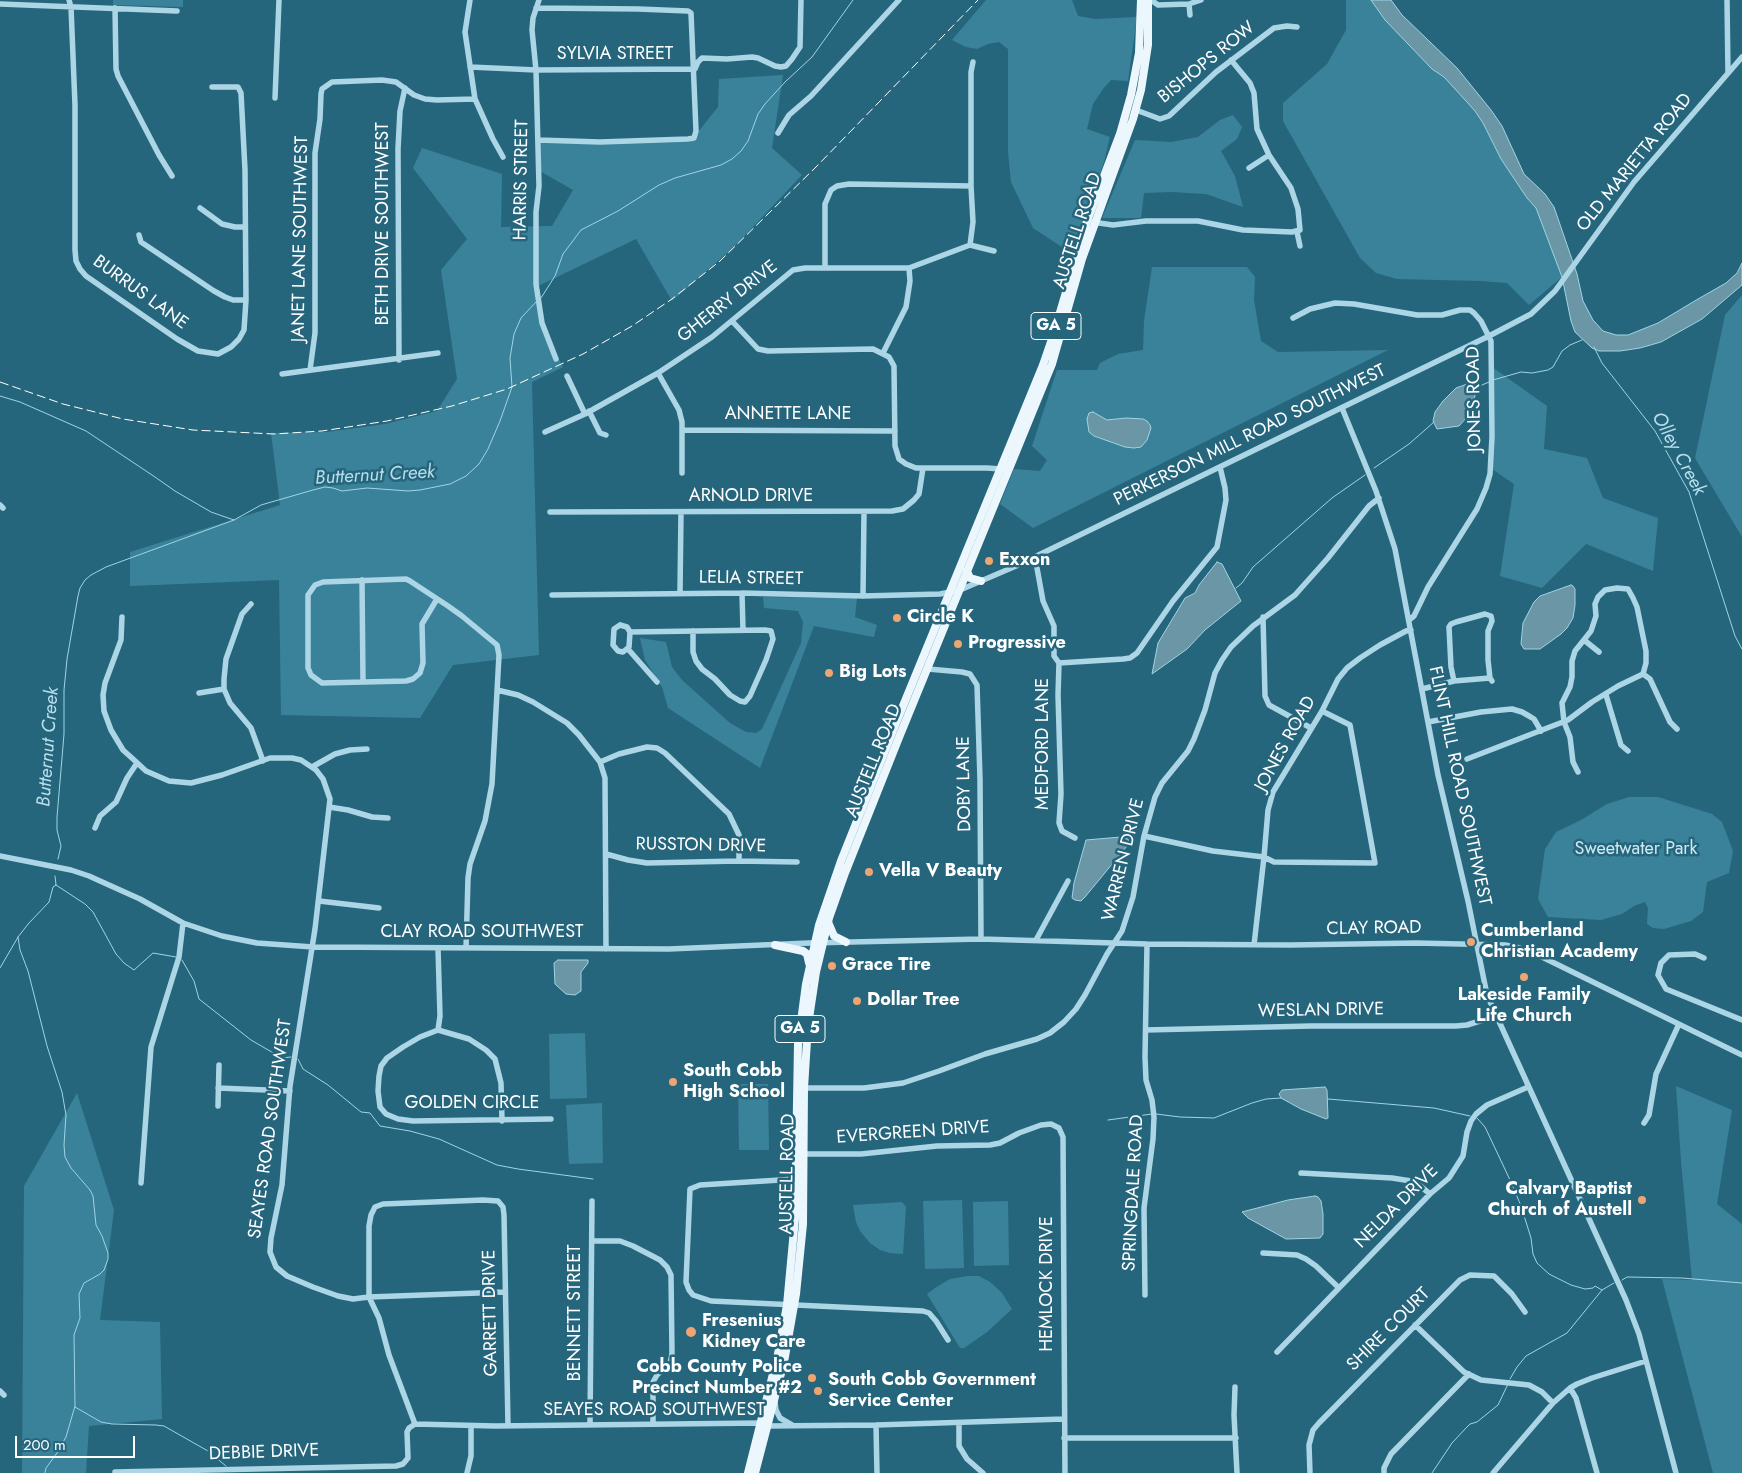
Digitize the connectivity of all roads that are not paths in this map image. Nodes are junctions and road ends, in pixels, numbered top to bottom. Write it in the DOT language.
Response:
graph roads {
  1 [pos="69,0"];
  2 [pos="279,0"];
  3 [pos="470,0"];
  4 [pos="539,0"];
  5 [pos="801,0"];
  6 [pos="900,0"];
  7 [pos="1141,0"];
  8 [pos="1149,0"];
  9 [pos="1202,0"];
  10 [pos="1727,0"];
  11 [pos="0,4"];
  12 [pos="1189,4"];
  13 [pos="1158,5"];
  14 [pos="71,7"];
  15 [pos="115,8"];
  16 [pos="536,8"];
  17 [pos="177,11"];
  18 [pos="1190,15"];
  19 [pos="1148,19"];
  20 [pos="1297,28"];
  21 [pos="1742,57"];
  22 [pos="1231,60"];
  23 [pos="973,62"];
  24 [pos="470,67"];
  25 [pos="694,69"];
  26 [pos="536,70"];
  27 [pos="1728,73"];
  28 [pos="212,87"];
  29 [pos="405,88"];
  30 [pos="275,98"];
  31 [pos="475,99"];
  32 [pos="1136,110"];
  33 [pos="778,133"];
  34 [pos="538,140"];
  35 [pos="1269,155"];
  36 [pos="503,157"];
  37 [pos="1249,168"];
  38 [pos="172,176"];
  39 [pos="971,186"];
  40 [pos="200,208"];
  41 [pos="1091,222"];
  42 [pos="245,227"];
  43 [pos="1297,232"];
  44 [pos="139,236"];
  45 [pos="970,245"];
  46 [pos="1300,246"];
  47 [pos="994,251"];
  48 [pos="825,268"];
  49 [pos="909,268"];
  50 [pos="1555,291"];
  51 [pos="246,300"];
  52 [pos="1293,318"];
  53 [pos="732,320"];
  54 [pos="1489,336"];
  55 [pos="883,353"];
  56 [pos="438,354"];
  57 [pos="556,359"];
  58 [pos="399,360"];
  59 [pos="310,370"];
  60 [pos="658,373"];
  61 [pos="282,374"];
  62 [pos="567,376"];
  63 [pos="1342,408"];
  64 [pos="587,413"];
  65 [pos="682,430"];
  66 [pos="895,431"];
  67 [pos="545,432"];
  68 [pos="606,435"];
  69 [pos="1010,467"];
  70 [pos="1220,467"];
  71 [pos="923,468"];
  72 [pos="1001,469"];
  73 [pos="682,472"];
  74 [pos="1379,498"];
  75 [pos="550,512"];
  76 [pos="681,512"];
  77 [pos="864,512"];
  78 [pos="1035,557"];
  79 [pos="967,571"];
  80 [pos="362,580"];
  81 [pos="981,581"];
  82 [pos="960,590"];
  83 [pos="680,593"];
  84 [pos="742,593"];
  85 [pos="950,593"];
  86 [pos="552,595"];
  87 [pos="863,596"];
  88 [pos="437,598"];
  89 [pos="251,604"];
  90 [pos="122,617"];
  91 [pos="1263,617"];
  92 [pos="1409,620"];
  93 [pos="743,630"];
  94 [pos="1411,630"];
  95 [pos="630,632"];
  96 [pos="693,632"];
  97 [pos="1584,640"];
  98 [pos="628,649"];
  99 [pos="1599,652"];
  100 [pos="1059,663"];
  101 [pos="928,670"];
  102 [pos="1643,674"];
  103 [pos="1454,681"];
  104 [pos="363,682"];
  105 [pos="656,682"];
  106 [pos="224,689"];
  107 [pos="1422,689"];
  108 [pos="497,690"];
  109 [pos="199,693"];
  110 [pos="1606,694"];
  111 [pos="1322,711"];
  112 [pos="1428,722"];
  113 [pos="1564,722"];
  114 [pos="1311,728"];
  115 [pos="1677,729"];
  116 [pos="1541,731"];
  117 [pos="367,749"];
  118 [pos="1628,751"];
  119 [pos="1467,759"];
  120 [pos="263,761"];
  121 [pos="600,762"];
  122 [pos="137,763"];
  123 [pos="312,767"];
  124 [pos="1578,772"];
  125 [pos="330,807"];
  126 [pos="388,818"];
  127 [pos="95,828"];
  128 [pos="1144,836"];
  129 [pos="1075,838"];
  130 [pos="606,854"];
  131 [pos="0,856"];
  132 [pos="1264,857"];
  133 [pos="739,861"];
  134 [pos="797,862"];
  135 [pos="1068,880"];
  136 [pos="318,902"];
  137 [pos="379,908"];
  138 [pos="183,922"];
  139 [pos="828,922"];
  140 [pos="981,939"];
  141 [pos="1036,940"];
  142 [pos="819,942"];
  143 [pos="846,942"];
  144 [pos="1115,942"];
  145 [pos="1147,944"];
  146 [pos="1254,944"];
  147 [pos="1476,944"];
  148 [pos="775,945"];
  149 [pos="312,947"];
  150 [pos="438,948"];
  151 [pos="466,948"];
  152 [pos="606,949"];
  153 [pos="1704,958"];
  154 [pos="810,965"];
  155 [pos="1496,1016"];
  156 [pos="1742,1020"];
  157 [pos="1679,1024"];
  158 [pos="438,1030"];
  159 [pos="1146,1030"];
  160 [pos="1742,1055"];
  161 [pos="220,1064"];
  162 [pos="1528,1087"];
  163 [pos="218,1088"];
  164 [pos="804,1088"];
  165 [pos="290,1091"];
  166 [pos="218,1106"];
  167 [pos="551,1119"];
  168 [pos="502,1121"];
  169 [pos="1644,1123"];
  170 [pos="1057,1126"];
  171 [pos="800,1154"];
  172 [pos="1301,1173"];
  173 [pos="796,1179"];
  174 [pos="141,1182"];
  175 [pos="1430,1194"];
  176 [pos="592,1201"];
  177 [pos="592,1241"];
  178 [pos="1263,1253"];
  179 [pos="1339,1288"];
  180 [pos="505,1292"];
  181 [pos="1145,1294"];
  182 [pos="369,1297"];
  183 [pos="791,1305"];
  184 [pos="1525,1312"];
  185 [pos="1415,1325"];
  186 [pos="948,1340"];
  187 [pos="1277,1352"];
  188 [pos="1646,1361"];
  189 [pos="1469,1374"];
  190 [pos="1234,1387"];
  191 [pos="1570,1388"];
  192 [pos="774,1400"];
  193 [pos="1553,1403"];
  194 [pos="1064,1419"];
  195 [pos="959,1423"];
  196 [pos="415,1424"];
  197 [pos="653,1424"];
  198 [pos="590,1425"];
  199 [pos="764,1425"];
  200 [pos="876,1425"];
  201 [pos="471,1426"];
  202 [pos="508,1426"];
  203 [pos="794,1426"];
  204 [pos="1064,1438"];
  205 [pos="1236,1438"];
  206 [pos="115,1472"];
  207 [pos="132,1472"];
  208 [pos="1496,1472"];
  209 [pos="467,1473"];
  210 [pos="748,1473"];
  211 [pos="755,1473"];
  212 [pos="877,1473"];
  213 [pos="983,1473"];
  214 [pos="1065,1473"];
  215 [pos="1237,1473"];
  216 [pos="1310,1473"];
  217 [pos="1384,1473"];
  218 [pos="1597,1473"];
  219 [pos="1676,1473"];
  1 -- 14 [label="street"];
  2 -- 30 [label="street"];
  3 -- 24 [label="street"];
  4 -- 16 [label="street, HARRIS STREET"];
  5 -- 25 [label="street"];
  6 -- 33 [label="street"];
  7 -- 41 [label="main road, AUSTELL ROAD / GA 5"];
  8 -- 13 [label="street"];
  8 -- 19 [label="main road, AUSTELL ROAD / GA 5"];
  9 -- 12 [label="street"];
  10 -- 27 [label="street"];
  11 -- 14 [label="street"];
  12 -- 13 [label="street"];
  12 -- 18 [label="street"];
  13 -- 19 [label="street"];
  14 -- 15 [label="street"];
  14 -- 51 [label="street, BURRUS LANE"];
  15 -- 17 [label="street"];
  15 -- 38 [label="street"];
  16 -- 25 [label="street"];
  16 -- 26 [label="street, HARRIS STREET"];
  19 -- 32 [label="main road, AUSTELL ROAD / GA 5"];
  20 -- 22 [label="street, BISHOPS ROW"];
  21 -- 27 [label="street, OLD MARIETTA ROAD"];
  22 -- 32 [label="street, BISHOPS ROW"];
  22 -- 35 [label="street"];
  23 -- 39 [label="street"];
  24 -- 26 [label="street, SYLVIA STREET"];
  24 -- 31 [label="street"];
  25 -- 26 [label="street, SYLVIA STREET"];
  25 -- 34 [label="street"];
  26 -- 34 [label="street, HARRIS STREET"];
  27 -- 50 [label="street, OLD MARIETTA ROAD"];
  28 -- 42 [label="street"];
  29 -- 31 [label="street, JANET LANE SOUTHWEST"];
  29 -- 58 [label="street, BETH DRIVE SOUTHWEST"];
  29 -- 59 [label="street, JANET LANE SOUTHWEST"];
  31 -- 36 [label="street"];
  32 -- 41 [label="main road, AUSTELL ROAD / GA 5"];
  34 -- 57 [label="street, HARRIS STREET"];
  35 -- 37 [label="street"];
  35 -- 43 [label="street"];
  39 -- 45 [label="street"];
  39 -- 48 [label="street"];
  40 -- 42 [label="street"];
  41 -- 43 [label="street"];
  41 -- 69 [label="main road, AUSTELL ROAD / GA 5"];
  41 -- 72 [label="main road, AUSTELL ROAD / GA 5"];
  42 -- 51 [label="street"];
  43 -- 46 [label="street"];
  44 -- 51 [label="street"];
  45 -- 47 [label="street"];
  45 -- 49 [label="street, GHERRY DRIVE"];
  48 -- 49 [label="street, GHERRY DRIVE"];
  48 -- 53 [label="street, GHERRY DRIVE"];
  49 -- 55 [label="street"];
  50 -- 54 [label="street, PERKERSON MILL ROAD SOUTHWEST"];
  52 -- 54 [label="street"];
  53 -- 55 [label="street"];
  53 -- 60 [label="street, GHERRY DRIVE"];
  54 -- 63 [label="street, PERKERSON MILL ROAD SOUTHWEST"];
  54 -- 92 [label="street, JONES ROAD"];
  55 -- 66 [label="street"];
  56 -- 58 [label="street"];
  58 -- 59 [label="street"];
  59 -- 61 [label="street"];
  60 -- 64 [label="street, GHERRY DRIVE"];
  60 -- 65 [label="street"];
  62 -- 64 [label="street"];
  63 -- 70 [label="street, PERKERSON MILL ROAD SOUTHWEST"];
  63 -- 74 [label="street, FLINT HILL ROAD SOUTHWEST"];
  64 -- 67 [label="street, GHERRY DRIVE"];
  64 -- 68 [label="street"];
  65 -- 66 [label="street, ANNETTE LANE"];
  65 -- 73 [label="street"];
  66 -- 71 [label="street"];
  69 -- 72 [label="street"];
  69 -- 79 [label="main road, AUSTELL ROAD / GA 5"];
  70 -- 78 [label="street, PERKERSON MILL ROAD SOUTHWEST"];
  70 -- 100 [label="street"];
  71 -- 72 [label="street"];
  71 -- 77 [label="street, ARNOLD DRIVE"];
  72 -- 85 [label="main road, AUSTELL ROAD / GA 5"];
  74 -- 91 [label="street, WARREN DRIVE"];
  74 -- 92 [label="street, FLINT HILL ROAD SOUTHWEST"];
  75 -- 76 [label="street, ARNOLD DRIVE"];
  76 -- 77 [label="street, ARNOLD DRIVE"];
  76 -- 83 [label="street"];
  77 -- 87 [label="street"];
  78 -- 81 [label="street, PERKERSON MILL ROAD SOUTHWEST"];
  78 -- 100 [label="street, MEDFORD LANE"];
  79 -- 81 [label="main road"];
  79 -- 82 [label="main road, AUSTELL ROAD / GA 5"];
  80 -- 88 [label="street"];
  80 -- 104 [label="street"];
  80 -- 104 [label="street"];
  81 -- 82 [label="street, PERKERSON MILL ROAD SOUTHWEST"];
  82 -- 85 [label="street, PERKERSON MILL ROAD SOUTHWEST"];
  82 -- 101 [label="main road, AUSTELL ROAD / GA 5"];
  83 -- 84 [label="street, LELIA STREET"];
  83 -- 86 [label="street, LELIA STREET"];
  84 -- 87 [label="street, LELIA STREET"];
  84 -- 93 [label="street"];
  85 -- 87 [label="street, LELIA STREET"];
  85 -- 142 [label="main road, AUSTELL ROAD / GA 5"];
  88 -- 104 [label="street"];
  88 -- 108 [label="street"];
  89 -- 106 [label="street"];
  90 -- 122 [label="street"];
  91 -- 114 [label="street"];
  91 -- 128 [label="street, WARREN DRIVE"];
  92 -- 94 [label="street, FLINT HILL ROAD SOUTHWEST"];
  93 -- 96 [label="street"];
  93 -- 96 [label="street"];
  94 -- 107 [label="street, FLINT HILL ROAD SOUTHWEST"];
  94 -- 111 [label="street, JONES ROAD"];
  95 -- 96 [label="street"];
  95 -- 98 [label="street"];
  95 -- 98 [label="street"];
  97 -- 99 [label="street"];
  97 -- 102 [label="street"];
  97 -- 113 [label="street"];
  98 -- 105 [label="street"];
  100 -- 129 [label="street, MEDFORD LANE"];
  101 -- 139 [label="main road, AUSTELL ROAD / GA 5"];
  101 -- 140 [label="street, DOBY LANE"];
  102 -- 110 [label="street"];
  102 -- 115 [label="street"];
  103 -- 103 [label="street"];
  103 -- 107 [label="street"];
  106 -- 109 [label="street"];
  106 -- 120 [label="street"];
  107 -- 112 [label="street, FLINT HILL ROAD SOUTHWEST"];
  108 -- 121 [label="street"];
  108 -- 151 [label="street"];
  110 -- 113 [label="street"];
  110 -- 118 [label="street"];
  111 -- 114 [label="street, JONES ROAD"];
  111 -- 132 [label="street"];
  112 -- 116 [label="street"];
  112 -- 147 [label="street, FLINT HILL ROAD SOUTHWEST"];
  113 -- 116 [label="street"];
  113 -- 124 [label="street"];
  114 -- 132 [label="street, JONES ROAD"];
  116 -- 119 [label="street"];
  117 -- 123 [label="street"];
  120 -- 122 [label="street"];
  120 -- 123 [label="street"];
  121 -- 130 [label="street"];
  121 -- 133 [label="street"];
  122 -- 127 [label="street"];
  123 -- 125 [label="street"];
  125 -- 126 [label="street"];
  125 -- 136 [label="street, SEAYES ROAD SOUTHWEST"];
  128 -- 132 [label="street"];
  128 -- 144 [label="street, WARREN DRIVE"];
  130 -- 133 [label="street, RUSSTON DRIVE"];
  130 -- 152 [label="street"];
  131 -- 138 [label="street, CLAY ROAD SOUTHWEST"];
  132 -- 146 [label="street, JONES ROAD"];
  133 -- 134 [label="street, RUSSTON DRIVE"];
  135 -- 141 [label="street"];
  136 -- 137 [label="street"];
  136 -- 149 [label="street, SEAYES ROAD SOUTHWEST"];
  138 -- 149 [label="street, CLAY ROAD SOUTHWEST"];
  138 -- 174 [label="street"];
  139 -- 142 [label="main road, AUSTELL ROAD / GA 5"];
  139 -- 143 [label="main road"];
  140 -- 141 [label="street, CLAY ROAD"];
  140 -- 143 [label="street, CLAY ROAD SOUTHWEST"];
  141 -- 144 [label="street, CLAY ROAD"];
  142 -- 143 [label="street, CLAY ROAD SOUTHWEST"];
  142 -- 148 [label="street, CLAY ROAD SOUTHWEST"];
  142 -- 154 [label="main road, AUSTELL ROAD / GA 5"];
  142 -- 164 [label="main road, AUSTELL ROAD / GA 5"];
  144 -- 145 [label="street, CLAY ROAD"];
  144 -- 164 [label="street, WARREN DRIVE"];
  145 -- 146 [label="street, CLAY ROAD"];
  145 -- 159 [label="street, SPRINGDALE ROAD"];
  146 -- 147 [label="street, CLAY ROAD"];
  147 -- 155 [label="street, FLINT HILL ROAD SOUTHWEST"];
  147 -- 157 [label="street, CLAY ROAD"];
  148 -- 152 [label="street, CLAY ROAD SOUTHWEST"];
  148 -- 154 [label="main road"];
  149 -- 150 [label="street, CLAY ROAD SOUTHWEST"];
  149 -- 165 [label="street, SEAYES ROAD SOUTHWEST"];
  150 -- 151 [label="street, CLAY ROAD SOUTHWEST"];
  150 -- 158 [label="street"];
  151 -- 152 [label="street, CLAY ROAD SOUTHWEST"];
  153 -- 156 [label="street"];
  154 -- 171 [label="main road, AUSTELL ROAD / GA 5"];
  155 -- 159 [label="street, WESLAN DRIVE"];
  155 -- 162 [label="street, FLINT HILL ROAD SOUTHWEST"];
  157 -- 160 [label="street, CLAY ROAD"];
  157 -- 169 [label="street"];
  158 -- 168 [label="street"];
  158 -- 168 [label="street, GOLDEN CIRCLE"];
  159 -- 181 [label="street, SPRINGDALE ROAD"];
  161 -- 163 [label="street"];
  162 -- 175 [label="street, NELDA DRIVE"];
  162 -- 188 [label="street, FLINT HILL ROAD SOUTHWEST"];
  163 -- 165 [label="street"];
  163 -- 166 [label="street"];
  164 -- 171 [label="main road, AUSTELL ROAD / GA 5"];
  165 -- 182 [label="street, SEAYES ROAD SOUTHWEST"];
  167 -- 168 [label="street, GOLDEN CIRCLE"];
  170 -- 171 [label="street, EVERGREEN DRIVE"];
  170 -- 194 [label="street, HEMLOCK DRIVE"];
  171 -- 173 [label="main road, AUSTELL ROAD / GA 5"];
  171 -- 183 [label="main road, AUSTELL ROAD / GA 5"];
  172 -- 175 [label="street"];
  173 -- 183 [label="main road, AUSTELL ROAD / GA 5"];
  173 -- 183 [label="street"];
  175 -- 179 [label="street, NELDA DRIVE"];
  176 -- 177 [label="street, BENNETT STREET"];
  177 -- 197 [label="street"];
  177 -- 198 [label="street, BENNETT STREET"];
  178 -- 179 [label="street"];
  179 -- 187 [label="street, NELDA DRIVE"];
  180 -- 182 [label="street, SEAYES ROAD SOUTHWEST"];
  180 -- 182 [label="street, GARRETT DRIVE"];
  180 -- 202 [label="street, GARRETT DRIVE"];
  182 -- 196 [label="street"];
  183 -- 186 [label="street"];
  183 -- 192 [label="main road, AUSTELL ROAD / GA 5"];
  183 -- 199 [label="main road, AUSTELL ROAD / GA 5"];
  184 -- 185 [label="street, SHIRE COURT"];
  185 -- 189 [label="street"];
  185 -- 216 [label="street, SHIRE COURT"];
  188 -- 191 [label="street"];
  188 -- 219 [label="street, FLINT HILL ROAD SOUTHWEST"];
  189 -- 193 [label="street"];
  189 -- 217 [label="street"];
  190 -- 205 [label="street"];
  191 -- 193 [label="street"];
  191 -- 218 [label="street"];
  192 -- 199 [label="main road, AUSTELL ROAD / GA 5"];
  192 -- 203 [label="street, SEAYES ROAD SOUTHWEST"];
  193 -- 208 [label="street"];
  194 -- 195 [label="street, SEAYES ROAD SOUTHWEST"];
  194 -- 204 [label="street, HEMLOCK DRIVE"];
  195 -- 200 [label="street, SEAYES ROAD SOUTHWEST"];
  195 -- 213 [label="street"];
  196 -- 201 [label="street, SEAYES ROAD SOUTHWEST"];
  196 -- 207 [label="street, DEBBIE DRIVE"];
  197 -- 198 [label="street, SEAYES ROAD SOUTHWEST"];
  197 -- 199 [label="street, SEAYES ROAD SOUTHWEST"];
  198 -- 202 [label="street, SEAYES ROAD SOUTHWEST"];
  199 -- 203 [label="street, SEAYES ROAD SOUTHWEST"];
  199 -- 210 [label="main road, AUSTELL ROAD / GA 5"];
  199 -- 211 [label="main road, AUSTELL ROAD / GA 5"];
  200 -- 203 [label="street, SEAYES ROAD SOUTHWEST"];
  200 -- 212 [label="street"];
  201 -- 202 [label="street, SEAYES ROAD SOUTHWEST"];
  201 -- 209 [label="street"];
  204 -- 205 [label="street"];
  204 -- 214 [label="street, HEMLOCK DRIVE"];
  205 -- 215 [label="street"];
  206 -- 207 [label="street, DEBBIE DRIVE"];
}
